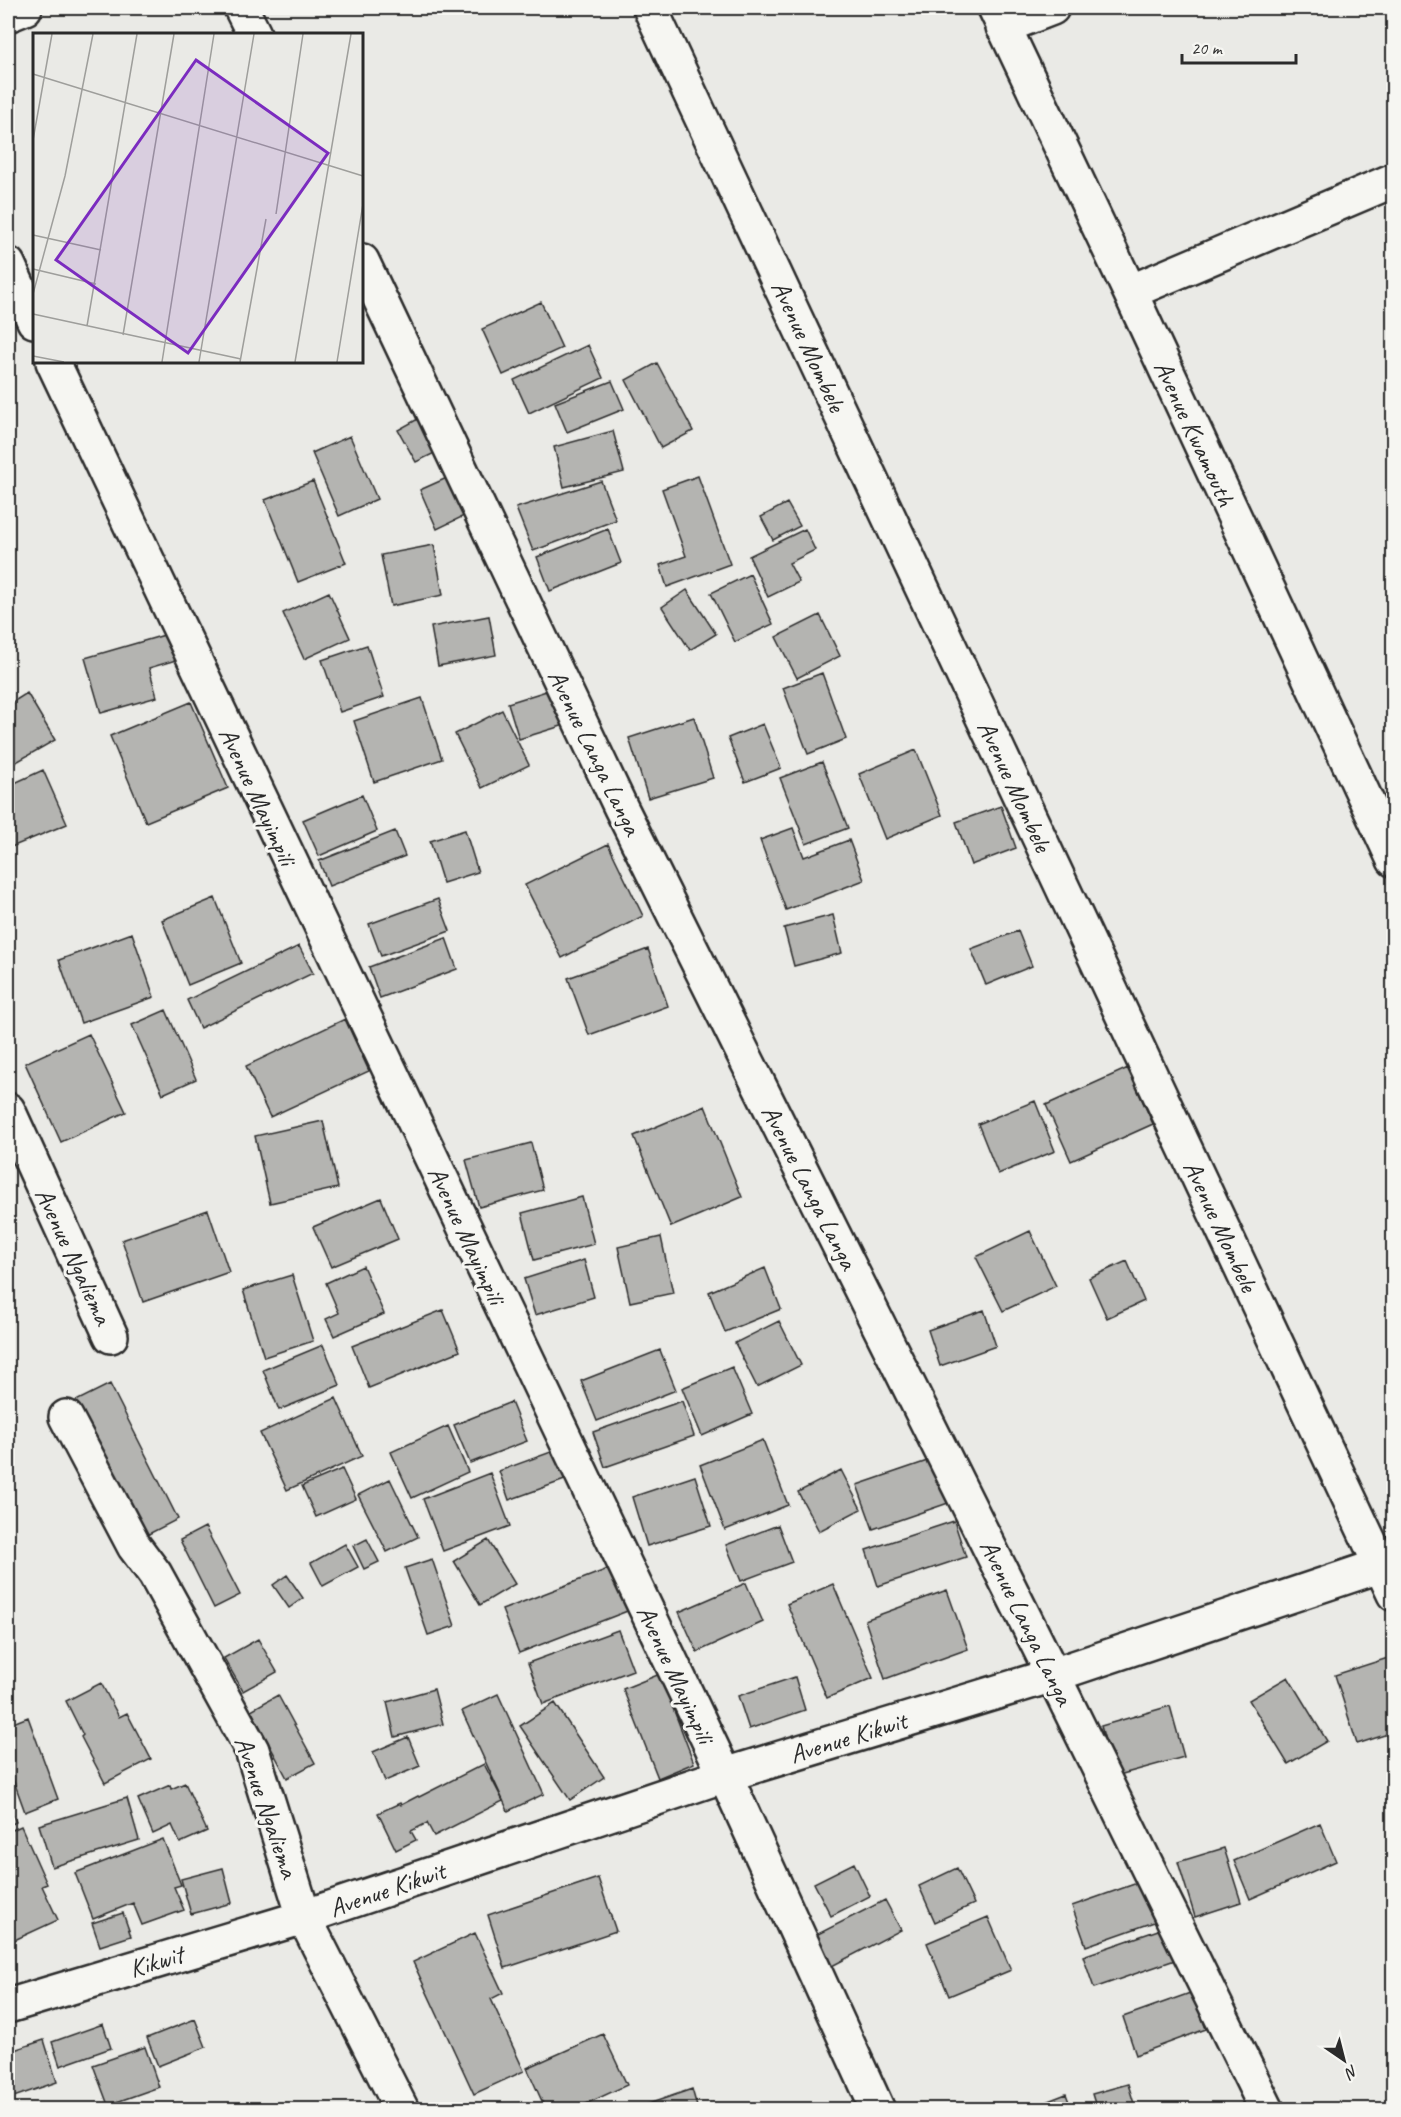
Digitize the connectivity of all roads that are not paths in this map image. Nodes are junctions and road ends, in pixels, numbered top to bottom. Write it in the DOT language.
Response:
graph roads {
  1 [pos="26,8"];
  2 [pos="241,8"];
  3 [pos="650,8"];
  4 [pos="1052,8"];
  5 [pos="8,15"];
  6 [pos="999,17"];
  7 [pos="254,33"];
  8 [pos="1394,180"];
  9 [pos="363,263"];
  10 [pos="8,264"];
  11 [pos="1130,292"];
  12 [pos="33,319"];
  13 [pos="53,363"];
  14 [pos="1394,860"];
  15 [pos="8,1110"];
  16 [pos="111,1336"];
  17 [pos="66,1417"];
  18 [pos="1389,1573"];
  19 [pos="1053,1675"];
  20 [pos="725,1775"];
  21 [pos="304,1917"];
  22 [pos="8,2006"];
  23 [pos="402,2109"];
  24 [pos="878,2109"];
  25 [pos="1267,2109"];
  1 -- 5 [label="street"];
  2 -- 7 [label="street"];
  3 -- 18 [label="street, Avenue Mombele"];
  4 -- 6 [label="street"];
  6 -- 11 [label="street, Avenue Kwamouth"];
  8 -- 11 [label="street"];
  9 -- 19 [label="street, Avenue Langa Langa"];
  10 -- 12 [label="street"];
  11 -- 14 [label="street, Avenue Kwamouth"];
  13 -- 20 [label="street, Avenue Mayimpili"];
  15 -- 16 [label="street, Avenue Ngaliema"];
  17 -- 21 [label="street, Avenue Ngaliema"];
  18 -- 19 [label="street, Avenue Kikwit"];
  19 -- 20 [label="street, Avenue Kikwit"];
  19 -- 25 [label="street, Avenue Langa Langa"];
  20 -- 21 [label="street, Avenue Kikwit"];
  20 -- 24 [label="street, Avenue Mayimpili"];
  21 -- 22 [label="street, Kikwit"];
  21 -- 23 [label="street, Avenue Ngaliema"];
}
